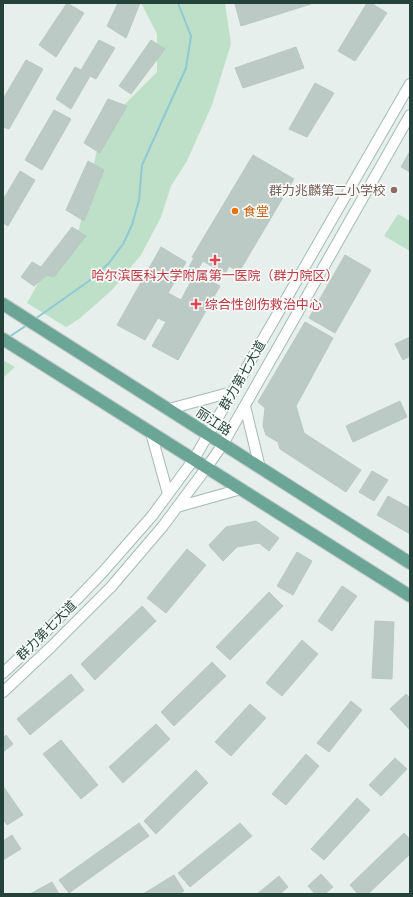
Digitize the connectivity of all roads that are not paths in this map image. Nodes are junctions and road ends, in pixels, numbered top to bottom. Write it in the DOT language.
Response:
graph roads {
  1 [pos="410,84"];
  2 [pos="410,115"];
  3 [pos="3,304"];
  4 [pos="3,339"];
  5 [pos="232,392"];
  6 [pos="245,406"];
  7 [pos="169,409"];
  8 [pos="152,433"];
  9 [pos="208,434"];
  10 [pos="223,444"];
  11 [pos="194,459"];
  12 [pos="207,468"];
  13 [pos="260,468"];
  14 [pos="241,489"];
  15 [pos="168,494"];
  16 [pos="177,507"];
  17 [pos="410,563"];
  18 [pos="410,596"];
  19 [pos="3,673"];
  20 [pos="3,692"];
  1 -- 5 [label="main road, 群力第七大道"];
  2 -- 6 [label="main road, 群力第七大道"];
  3 -- 7 [label="main road, 丽江路"];
  4 -- 8 [label="main road"];
  5 -- 7 [label="main road"];
  5 -- 9 [label="main road, 群力第七大道"];
  6 -- 10 [label="main road, 群力第七大道"];
  6 -- 13 [label="main road"];
  7 -- 9 [label="main road, 丽江路"];
  8 -- 11 [label="main road"];
  8 -- 15 [label="main road"];
  9 -- 10 [label="main road, 丽江路"];
  9 -- 11 [label="main road, 群力第七大道"];
  10 -- 12 [label="main road, 群力第七大道"];
  10 -- 13 [label="main road, 丽江路"];
  11 -- 12 [label="main road"];
  11 -- 15 [label="main road, 群力第七大道"];
  12 -- 14 [label="main road"];
  12 -- 16 [label="main road, 群力第七大道"];
  13 -- 17 [label="main road, 丽江路"];
  14 -- 16 [label="main road"];
  14 -- 18 [label="main road"];
  15 -- 19 [label="main road, 群力第七大道"];
  16 -- 20 [label="main road, 群力第七大道"];
}
